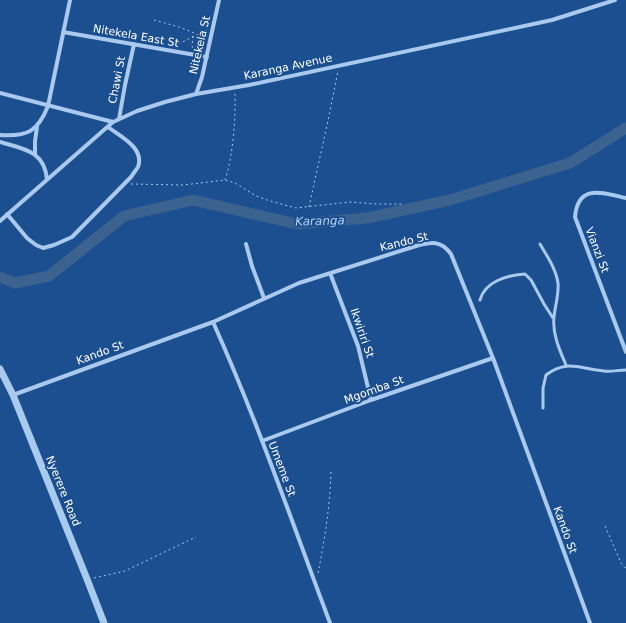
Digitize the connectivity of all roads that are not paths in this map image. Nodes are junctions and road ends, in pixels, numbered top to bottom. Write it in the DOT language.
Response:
graph roads {
  1 [pos="70,0"];
  2 [pos="219,0"];
  3 [pos="616,0"];
  4 [pos="63,32"];
  5 [pos="134,44"];
  6 [pos="207,57"];
  7 [pos="0,93"];
  8 [pos="196,94"];
  9 [pos="48,106"];
  10 [pos="120,119"];
  11 [pos="113,122"];
  12 [pos="37,126"];
  13 [pos="108,127"];
  14 [pos="0,135"];
  15 [pos="0,142"];
  16 [pos="34,155"];
  17 [pos="47,180"];
  18 [pos="626,198"];
  19 [pos="7,214"];
  20 [pos="0,220"];
  21 [pos="246,244"];
  22 [pos="540,244"];
  23 [pos="330,273"];
  24 [pos="264,298"];
  25 [pos="480,300"];
  26 [pos="553,318"];
  27 [pos="213,322"];
  28 [pos="626,352"];
  29 [pos="493,358"];
  30 [pos="566,365"];
  31 [pos="0,368"];
  32 [pos="626,370"];
  33 [pos="13,395"];
  34 [pos="371,400"];
  35 [pos="543,408"];
  36 [pos="262,441"];
  37 [pos="104,623"];
  38 [pos="330,623"];
  39 [pos="590,623"];
  1 -- 4 [label="street"];
  2 -- 6 [label="street, Nitekela St"];
  3 -- 8 [label="street, Karanga Avenue"];
  4 -- 5 [label="street, Nitekela East St"];
  4 -- 9 [label="street"];
  5 -- 6 [label="street, Nitekela East St"];
  5 -- 10 [label="street, Chawi St"];
  6 -- 8 [label="street, Nitekela St"];
  7 -- 9 [label="street"];
  8 -- 10 [label="street, Karanga Avenue"];
  9 -- 11 [label="street"];
  9 -- 12 [label="street"];
  10 -- 11 [label="street, Karanga Avenue"];
  11 -- 13 [label="street, Karanga Avenue"];
  12 -- 14 [label="street"];
  12 -- 16 [label="street"];
  13 -- 17 [label="street, Karanga Avenue"];
  13 -- 19 [label="street"];
  15 -- 16 [label="street"];
  16 -- 17 [label="street"];
  17 -- 19 [label="street, Karanga Avenue"];
  18 -- 28 [label="street, Vianzi St"];
  19 -- 20 [label="street, Karanga Avenue"];
  21 -- 24 [label="street"];
  22 -- 26 [label="lane"];
  23 -- 24 [label="street, Kando St"];
  23 -- 29 [label="street, Kando St"];
  23 -- 34 [label="street, Ikwiriri St"];
  24 -- 27 [label="street, Kando St"];
  25 -- 26 [label="lane"];
  26 -- 30 [label="lane"];
  27 -- 33 [label="street, Kando St"];
  27 -- 36 [label="street, Umeme St"];
  29 -- 34 [label="street, Mgomba St"];
  29 -- 39 [label="street, Kando St"];
  30 -- 32 [label="lane"];
  30 -- 35 [label="lane"];
  31 -- 33 [label="street, Nyerere Road"];
  33 -- 37 [label="street, Nyerere Road"];
  34 -- 36 [label="street, Mgomba St"];
  36 -- 38 [label="street, Umeme St"];
}
